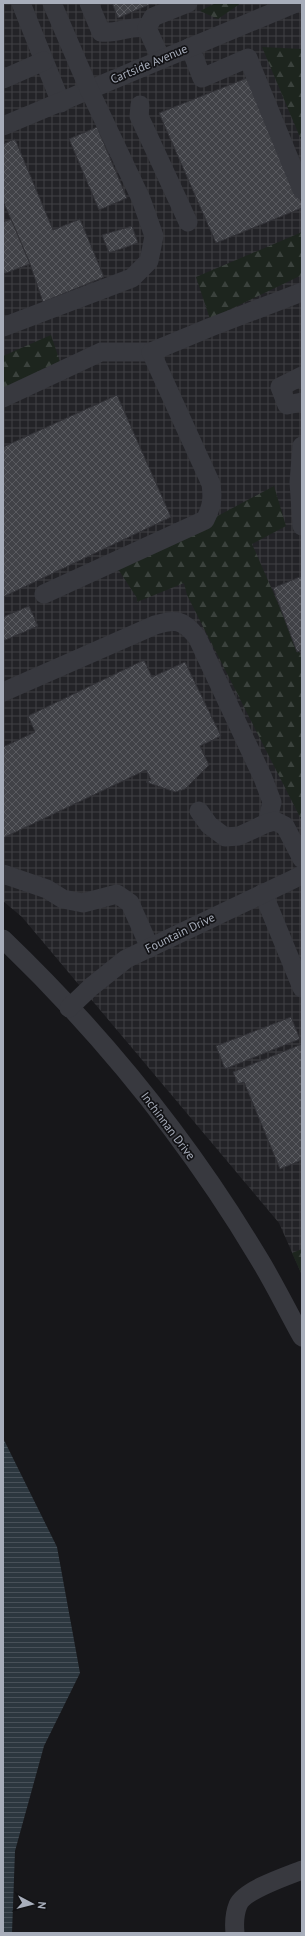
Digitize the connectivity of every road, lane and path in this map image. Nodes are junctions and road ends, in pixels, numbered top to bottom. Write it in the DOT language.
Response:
graph roads {
  1 [pos="21,3"];
  2 [pos="52,3"];
  3 [pos="89,3"];
  4 [pos="188,3"];
  5 [pos="296,3"];
  6 [pos="147,28"];
  7 [pos="190,47"];
  8 [pos="161,59"];
  9 [pos="44,61"];
  10 [pos="3,78"];
  11 [pos="89,89"];
  12 [pos="60,103"];
  13 [pos="140,105"];
  14 [pos="3,126"];
  15 [pos="302,190"];
  16 [pos="188,222"];
  17 [pos="302,292"];
  18 [pos="3,327"];
  19 [pos="151,352"];
  20 [pos="302,376"];
  21 [pos="3,398"];
  22 [pos="302,402"];
  23 [pos="302,446"];
  24 [pos="302,526"];
  25 [pos="44,594"];
  26 [pos="3,692"];
  27 [pos="199,811"];
  28 [pos="267,822"];
  29 [pos="302,858"];
  30 [pos="3,874"];
  31 [pos="302,875"];
  32 [pos="263,893"];
  33 [pos="3,939"];
  34 [pos="150,948"];
  35 [pos="302,988"];
  36 [pos="69,1008"];
  37 [pos="302,1337"];
  38 [pos="302,1870"];
  39 [pos="235,1933"];
  1 -- 9 [label="street"];
  2 -- 11 [label="street"];
  3 -- 6 [label="street"];
  4 -- 6 [label="street"];
  5 -- 7 [label="street, Cartside Avenue"];
  6 -- 8 [label="street"];
  7 -- 8 [label="street, Cartside Avenue"];
  7 -- 15 [label="street"];
  8 -- 11 [label="street, Cartside Avenue"];
  9 -- 10 [label="street"];
  9 -- 12 [label="street"];
  11 -- 12 [label="street, Cartside Avenue"];
  11 -- 18 [label="street"];
  12 -- 14 [label="street, Cartside Avenue"];
  13 -- 16 [label="street"];
  17 -- 19 [label="street"];
  19 -- 21 [label="street"];
  19 -- 25 [label="street"];
  20 -- 22 [label="street"];
  23 -- 24 [label="street"];
  26 -- 28 [label="street"];
  27 -- 28 [label="street"];
  28 -- 29 [label="street"];
  30 -- 34 [label="street"];
  31 -- 32 [label="street, Fountain Drive"];
  32 -- 34 [label="street, Fountain Drive"];
  32 -- 35 [label="street"];
  33 -- 36 [label="street, Inchinnan Drive"];
  34 -- 36 [label="street, Fountain Drive"];
  36 -- 37 [label="street, Inchinnan Drive"];
  38 -- 39 [label="street"];
}
